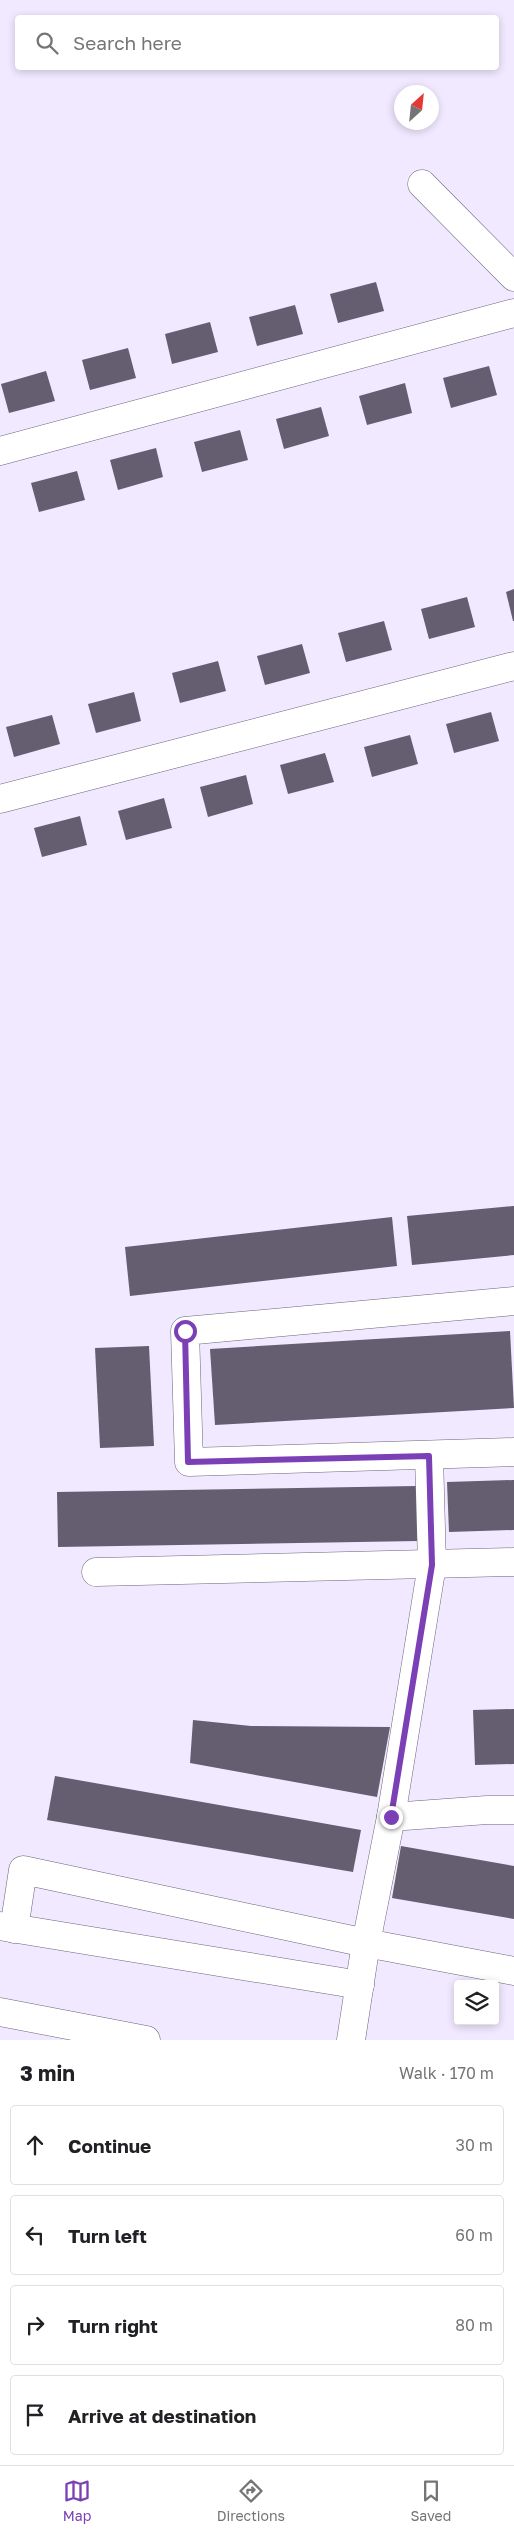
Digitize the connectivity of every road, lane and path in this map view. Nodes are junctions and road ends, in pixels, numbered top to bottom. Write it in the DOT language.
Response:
graph roads {
  1 [pos="422,184"];
  2 [pos="514,277"];
  3 [pos="514,313"];
  4 [pos="0,452"];
  5 [pos="514,666"];
  6 [pos="0,799"];
  7 [pos="514,1301"];
  8 [pos="514,1452"];
  9 [pos="429,1456"];
  10 [pos="514,1562"];
  11 [pos="432,1565"];
  12 [pos="96,1572"];
  13 [pos="514,1810"];
  14 [pos="391,1817"];
  15 [pos="7,1928"];
  16 [pos="366,1943"];
  17 [pos="514,1970"];
  18 [pos="360,1985"];
  19 [pos="0,2012"];
  20 [pos="146,2040"];
  21 [pos="351,2040"];
  1 -- 2 [label="street"];
  3 -- 4 [label="street"];
  5 -- 6 [label="street"];
  7 -- 9 [label="street"];
  8 -- 9 [label="street"];
  9 -- 11 [label="street"];
  10 -- 11 [label="street"];
  11 -- 12 [label="street"];
  11 -- 14 [label="street"];
  13 -- 14 [label="street"];
  14 -- 16 [label="street"];
  15 -- 16 [label="street"];
  15 -- 18 [label="street"];
  16 -- 17 [label="street"];
  16 -- 18 [label="street"];
  18 -- 21 [label="street"];
  19 -- 20 [label="street"];
}
